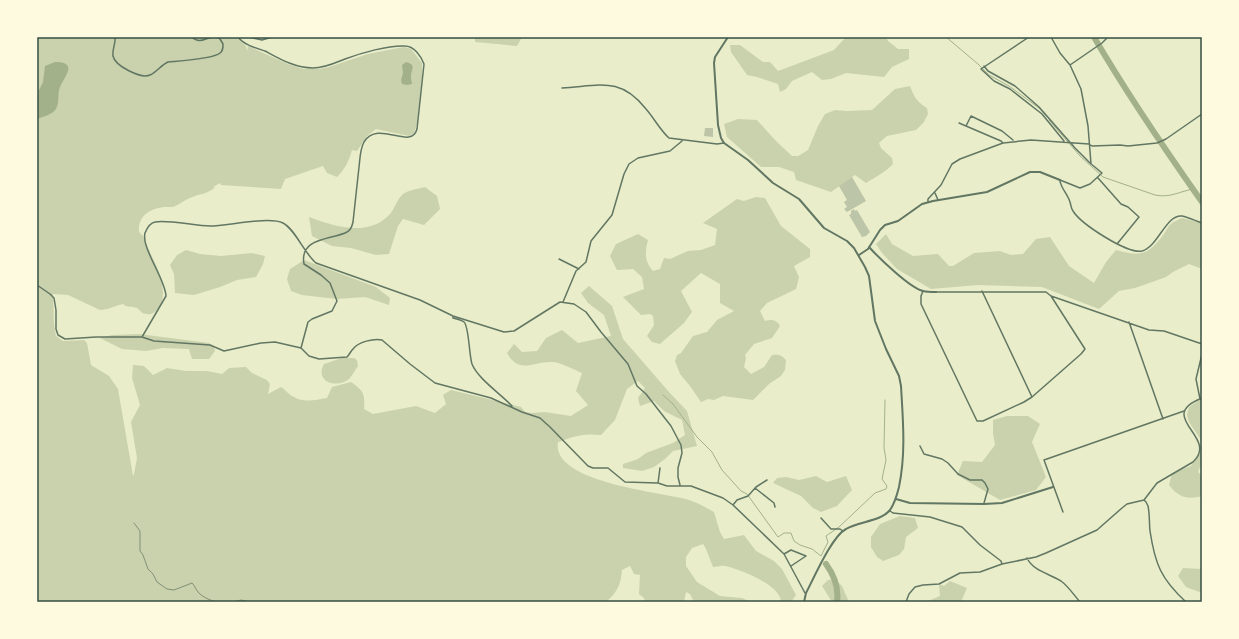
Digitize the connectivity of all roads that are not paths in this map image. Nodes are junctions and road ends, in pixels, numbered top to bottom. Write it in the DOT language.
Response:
graph roads {
  1 [pos="115,37"];
  2 [pos="192,37"];
  3 [pos="212,37"];
  4 [pos="217,37"];
  5 [pos="238,37"];
  6 [pos="249,37"];
  7 [pos="272,37"];
  8 [pos="728,37"];
  9 [pos="1029,37"];
  10 [pos="1051,37"];
  11 [pos="1108,37"];
  12 [pos="1070,64"];
  13 [pos="984,66"];
  14 [pos="562,88"];
  15 [pos="1202,114"];
  16 [pos="959,123"];
  17 [pos="966,126"];
  18 [pos="682,141"];
  19 [pos="1013,141"];
  20 [pos="1065,142"];
  21 [pos="1071,142"];
  22 [pos="724,143"];
  23 [pos="1003,143"];
  24 [pos="1089,144"];
  25 [pos="1091,164"];
  26 [pos="1098,178"];
  27 [pos="1060,180"];
  28 [pos="935,193"];
  29 [pos="938,200"];
  30 [pos="928,202"];
  31 [pos="1202,223"];
  32 [pos="1118,244"];
  33 [pos="869,247"];
  34 [pos="306,253"];
  35 [pos="859,255"];
  36 [pos="559,259"];
  37 [pos="579,268"];
  38 [pos="37,285"];
  39 [pos="923,291"];
  40 [pos="982,291"];
  41 [pos="936,292"];
  42 [pos="1051,296"];
  43 [pos="563,302"];
  44 [pos="453,316"];
  45 [pos="1129,322"];
  46 [pos="142,337"];
  47 [pos="1202,344"];
  48 [pos="300,348"];
  49 [pos="1202,354"];
  50 [pos="1032,397"];
  51 [pos="1201,398"];
  52 [pos="513,408"];
  53 [pos="1184,412"];
  54 [pos="1163,419"];
  55 [pos="920,446"];
  56 [pos="660,468"];
  57 [pos="767,480"];
  58 [pos="658,483"];
  59 [pos="680,485"];
  60 [pos="1053,487"];
  61 [pos="755,488"];
  62 [pos="896,499"];
  63 [pos="1144,500"];
  64 [pos="984,504"];
  65 [pos="733,505"];
  66 [pos="774,507"];
  67 [pos="890,511"];
  68 [pos="1063,512"];
  69 [pos="821,518"];
  70 [pos="843,531"];
  71 [pos="784,554"];
  72 [pos="1027,558"];
  73 [pos="1002,564"];
  74 [pos="791,566"];
  75 [pos="806,593"];
  76 [pos="804,602"];
  77 [pos="906,602"];
  78 [pos="1080,602"];
  79 [pos="1186,602"];
  1 -- 4 [label="street"];
  2 -- 3 [label="street"];
  5 -- 34 [label="street"];
  6 -- 7 [label="street"];
  8 -- 22 [label="street"];
  9 -- 13 [label="street"];
  10 -- 12 [label="street"];
  11 -- 12 [label="street"];
  12 -- 24 [label="street"];
  13 -- 20 [label="street"];
  13 -- 21 [label="street"];
  14 -- 18 [label="street"];
  15 -- 24 [label="street"];
  16 -- 17 [label="street"];
  17 -- 19 [label="street"];
  17 -- 23 [label="street"];
  18 -- 22 [label="street"];
  18 -- 37 [label="street"];
  19 -- 20 [label="street"];
  19 -- 23 [label="street"];
  20 -- 21 [label="street"];
  21 -- 24 [label="street"];
  21 -- 25 [label="street"];
  22 -- 35 [label="street"];
  23 -- 28 [label="street"];
  24 -- 25 [label="street"];
  25 -- 26 [label="street"];
  26 -- 27 [label="street"];
  26 -- 32 [label="street"];
  27 -- 29 [label="street"];
  27 -- 32 [label="street"];
  28 -- 29 [label="street"];
  28 -- 30 [label="street"];
  29 -- 30 [label="street"];
  30 -- 33 [label="street"];
  31 -- 32 [label="street"];
  33 -- 35 [label="street"];
  33 -- 39 [label="street"];
  34 -- 44 [label="street"];
  34 -- 46 [label="street"];
  34 -- 48 [label="street"];
  35 -- 62 [label="street"];
  36 -- 37 [label="street"];
  37 -- 43 [label="street"];
  38 -- 46 [label="street"];
  39 -- 41 [label="street"];
  39 -- 50 [label="street"];
  40 -- 41 [label="street"];
  40 -- 42 [label="street"];
  40 -- 50 [label="street"];
  42 -- 45 [label="street"];
  42 -- 50 [label="street"];
  43 -- 44 [label="street"];
  43 -- 59 [label="street"];
  44 -- 52 [label="street"];
  45 -- 47 [label="street"];
  45 -- 54 [label="street"];
  46 -- 48 [label="street"];
  48 -- 52 [label="street"];
  49 -- 51 [label="street"];
  51 -- 53 [label="street"];
  52 -- 58 [label="street"];
  53 -- 54 [label="street"];
  53 -- 63 [label="street"];
  54 -- 60 [label="street"];
  55 -- 64 [label="street"];
  56 -- 58 [label="street"];
  57 -- 61 [label="street"];
  58 -- 59 [label="street"];
  59 -- 65 [label="street"];
  60 -- 64 [label="street"];
  60 -- 68 [label="street"];
  61 -- 65 [label="street"];
  61 -- 66 [label="street"];
  62 -- 64 [label="street"];
  62 -- 67 [label="street"];
  63 -- 72 [label="street"];
  63 -- 79 [label="street"];
  65 -- 71 [label="street"];
  67 -- 70 [label="street"];
  67 -- 73 [label="street"];
  69 -- 70 [label="street"];
  70 -- 75 [label="street"];
  71 -- 74 [label="street"];
  71 -- 74 [label="street"];
  72 -- 73 [label="street"];
  72 -- 78 [label="street"];
  73 -- 77 [label="street"];
  74 -- 75 [label="street"];
  75 -- 76 [label="street"];
}
